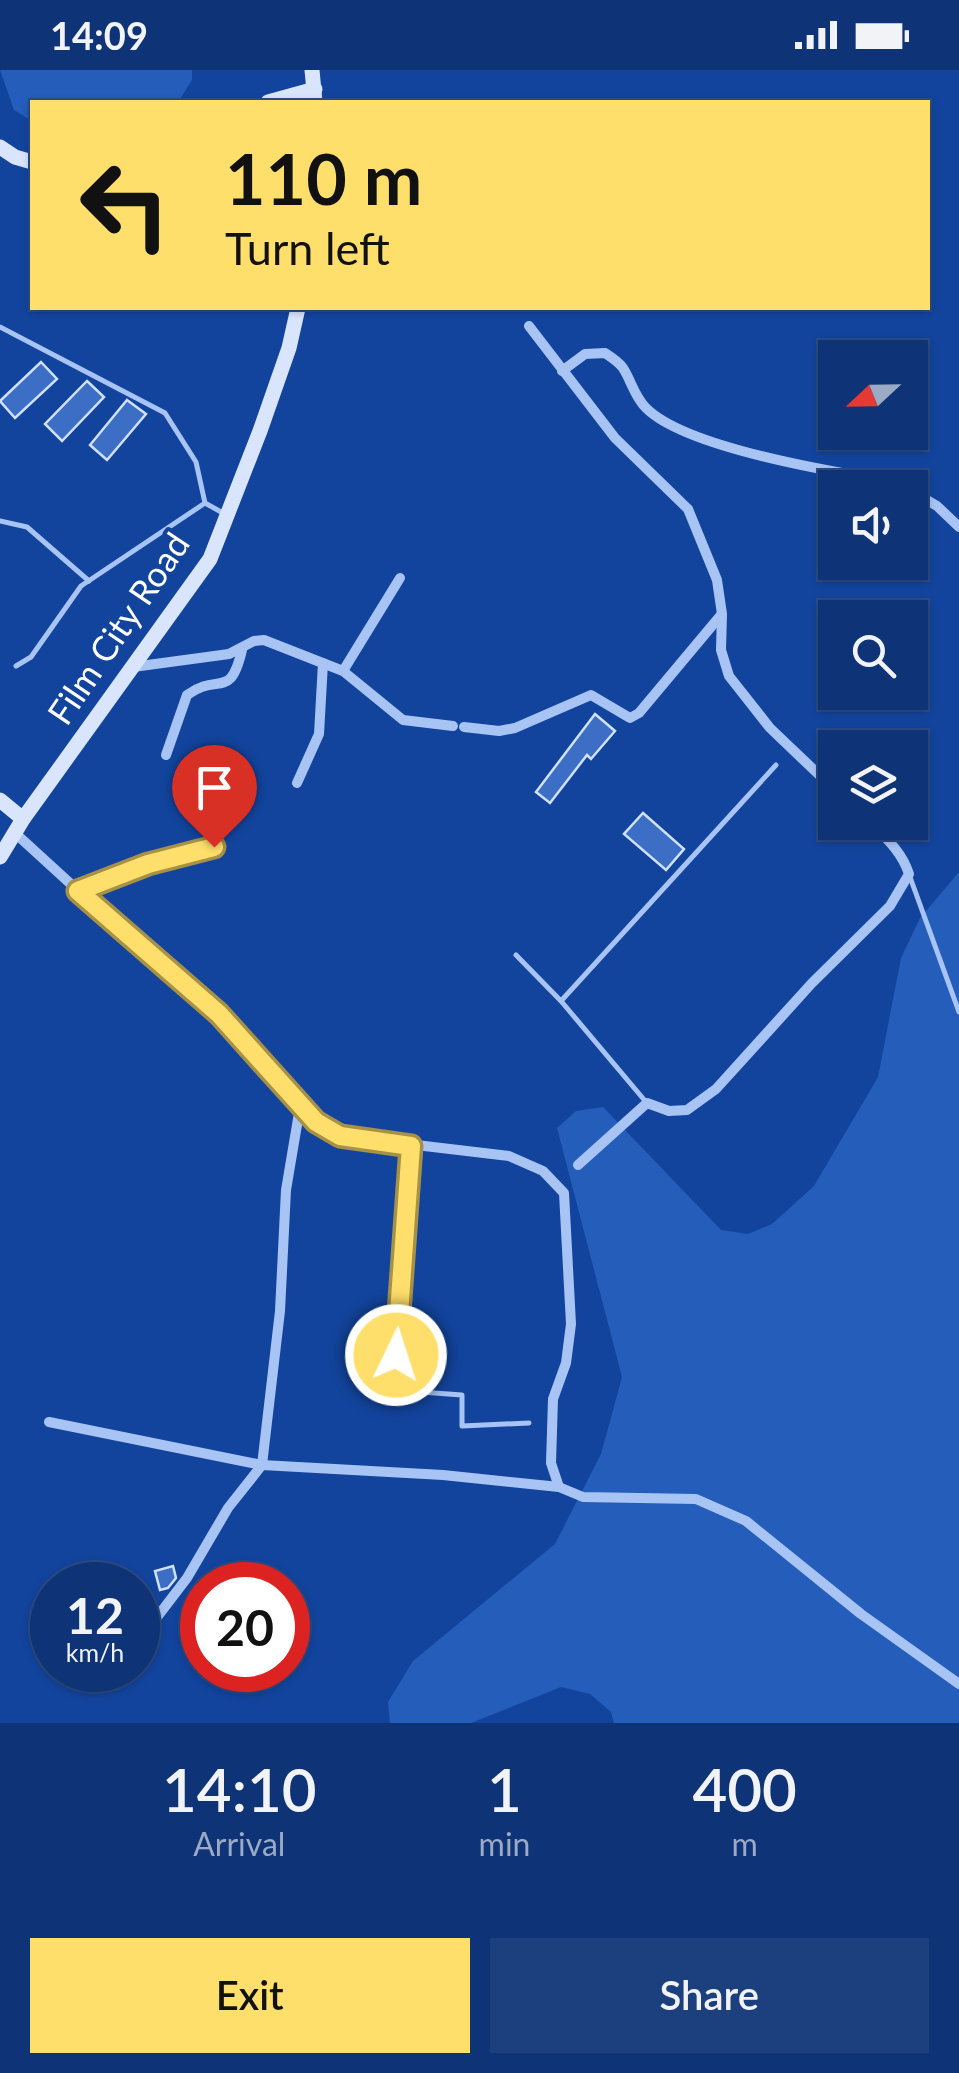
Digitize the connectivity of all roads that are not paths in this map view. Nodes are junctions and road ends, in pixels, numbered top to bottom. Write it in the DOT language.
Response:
graph roads {
  1 [pos="312,70"];
  2 [pos="315,96"];
  3 [pos="284,100"];
  4 [pos="0,147"];
  5 [pos="30,161"];
  6 [pos="298,310"];
  7 [pos="528,326"];
  8 [pos="0,327"];
  9 [pos="562,371"];
  10 [pos="835,470"];
  11 [pos="928,501"];
  12 [pos="205,503"];
  13 [pos="225,514"];
  14 [pos="0,521"];
  15 [pos="959,527"];
  16 [pos="400,578"];
  17 [pos="89,581"];
  18 [pos="722,614"];
  19 [pos="242,650"];
  20 [pos="323,663"];
  21 [pos="16,666"];
  22 [pos="132,667"];
  23 [pos="342,671"];
  24 [pos="166,755"];
  25 [pos="776,764"];
  26 [pos="818,774"];
  27 [pos="297,783"];
  28 [pos="0,800"];
  29 [pos="19,826"];
  30 [pos="888,840"];
  31 [pos="214,847"];
  32 [pos="0,857"];
  33 [pos="909,874"];
  34 [pos="78,891"];
  35 [pos="516,955"];
  36 [pos="561,1001"];
  37 [pos="959,1012"];
  38 [pos="648,1103"];
  39 [pos="300,1108"];
  40 [pos="411,1146"];
  41 [pos="578,1165"];
  42 [pos="49,1422"];
  43 [pos="529,1423"];
  44 [pos="262,1464"];
  45 [pos="559,1488"];
  46 [pos="160,1613"];
  47 [pos="959,1684"];
  1 -- 2 [label="street"];
  2 -- 3 [label="street"];
  4 -- 5 [label="street"];
  6 -- 13 [label="street, Film City Road"];
  7 -- 9 [label="street"];
  8 -- 12 [label="lane"];
  9 -- 10 [label="street"];
  9 -- 18 [label="street"];
  11 -- 15 [label="street"];
  12 -- 13 [label="lane"];
  12 -- 17 [label="lane"];
  13 -- 22 [label="street, Film City Road"];
  14 -- 17 [label="lane"];
  16 -- 23 [label="street"];
  17 -- 21 [label="lane"];
  18 -- 23 [label="street"];
  18 -- 26 [label="street"];
  19 -- 20 [label="street"];
  19 -- 22 [label="street"];
  19 -- 24 [label="street"];
  20 -- 23 [label="street"];
  20 -- 27 [label="street"];
  22 -- 29 [label="street, Film City Road"];
  25 -- 36 [label="lane"];
  28 -- 29 [label="street"];
  29 -- 32 [label="street, Film City Road"];
  29 -- 34 [label="street"];
  30 -- 33 [label="street"];
  31 -- 34 [label="street"];
  33 -- 37 [label="lane"];
  33 -- 38 [label="street"];
  34 -- 39 [label="street"];
  35 -- 36 [label="lane"];
  36 -- 38 [label="lane"];
  38 -- 41 [label="street"];
  39 -- 40 [label="street"];
  39 -- 44 [label="street"];
  40 -- 43 [label="lane"];
  40 -- 45 [label="street"];
  42 -- 44 [label="street"];
  44 -- 45 [label="street"];
  44 -- 46 [label="street"];
  45 -- 47 [label="street"];
}
